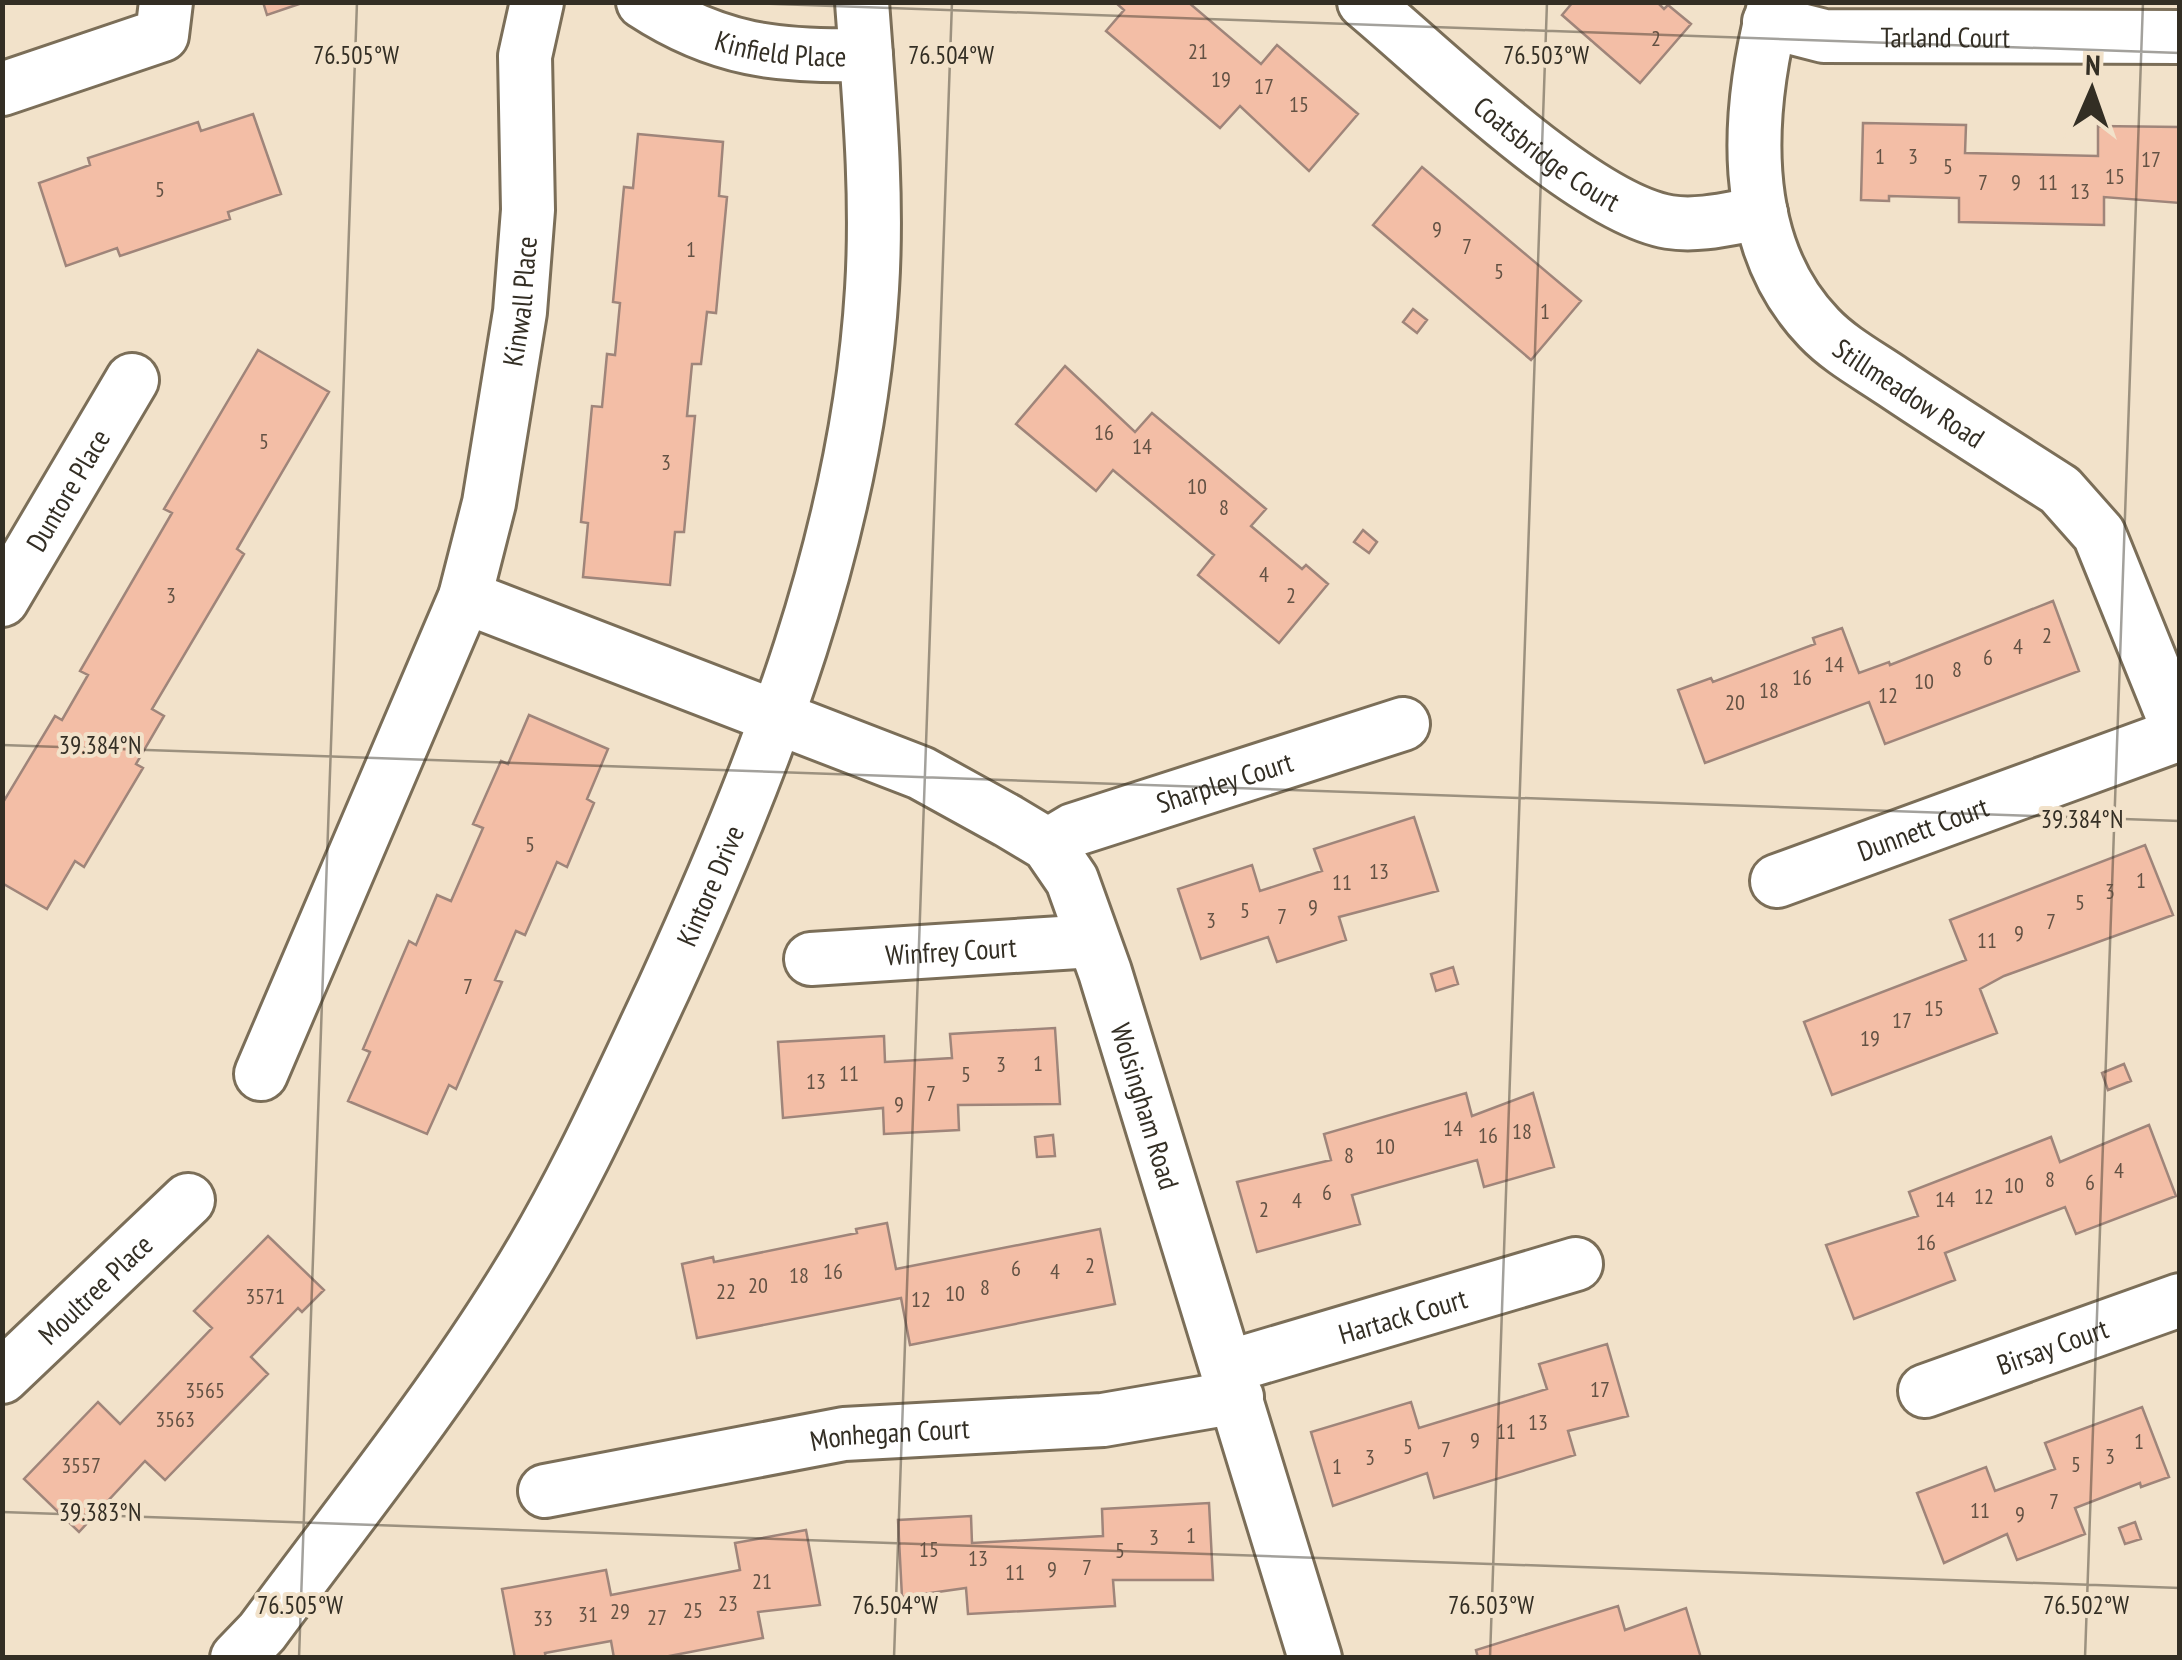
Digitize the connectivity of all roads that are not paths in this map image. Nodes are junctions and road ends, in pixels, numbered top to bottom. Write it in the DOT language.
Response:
graph roads {
  1 [pos="166,2"];
  2 [pos="537,2"];
  3 [pos="643,2"];
  4 [pos="862,2"];
  5 [pos="1364,2"];
  6 [pos="1772,12"];
  7 [pos="2180,37"];
  8 [pos="866,55"];
  9 [pos="2,89"];
  10 [pos="1761,213"];
  11 [pos="132,380"];
  12 [pos="465,597"];
  13 [pos="2,600"];
  14 [pos="779,716"];
  15 [pos="1403,724"];
  16 [pos="2180,734"];
  17 [pos="1048,846"];
  18 [pos="1778,881"];
  19 [pos="1092,941"];
  20 [pos="811,959"];
  21 [pos="260,1074"];
  22 [pos="188,1200"];
  23 [pos="1576,1264"];
  24 [pos="2180,1300"];
  25 [pos="2,1376"];
  26 [pos="1233,1382"];
  27 [pos="1925,1391"];
  28 [pos="546,1491"];
  29 [pos="237,1658"];
  30 [pos="1314,1658"];
  1 -- 9 [label="street"];
  2 -- 12 [label="street, Kinwall Place"];
  3 -- 8 [label="street, Kinfield Place"];
  4 -- 8 [label="street, Kintore Drive"];
  5 -- 10 [label="street, Coatsbridge Court"];
  6 -- 7 [label="street, Tarland Court"];
  6 -- 10 [label="street, Stillmeadow Road"];
  8 -- 14 [label="street, Kintore Drive"];
  10 -- 16 [label="street, Stillmeadow Road"];
  11 -- 13 [label="street, Duntore Place"];
  12 -- 14 [label="street"];
  12 -- 21 [label="street, Kinwall Place"];
  14 -- 17 [label="street, Wolsingham Road"];
  14 -- 29 [label="street, Kintore Drive"];
  15 -- 17 [label="street, Sharpley Court"];
  16 -- 18 [label="street, Dunnett Court"];
  17 -- 19 [label="street, Wolsingham Road"];
  19 -- 20 [label="street, Winfrey Court"];
  19 -- 26 [label="street, Wolsingham Road"];
  22 -- 25 [label="street, Moultree Place"];
  23 -- 26 [label="street, Hartack Court"];
  24 -- 27 [label="street, Birsay Court"];
  26 -- 28 [label="street, Monhegan Court"];
  26 -- 30 [label="street, Wolsingham Road"];
}
